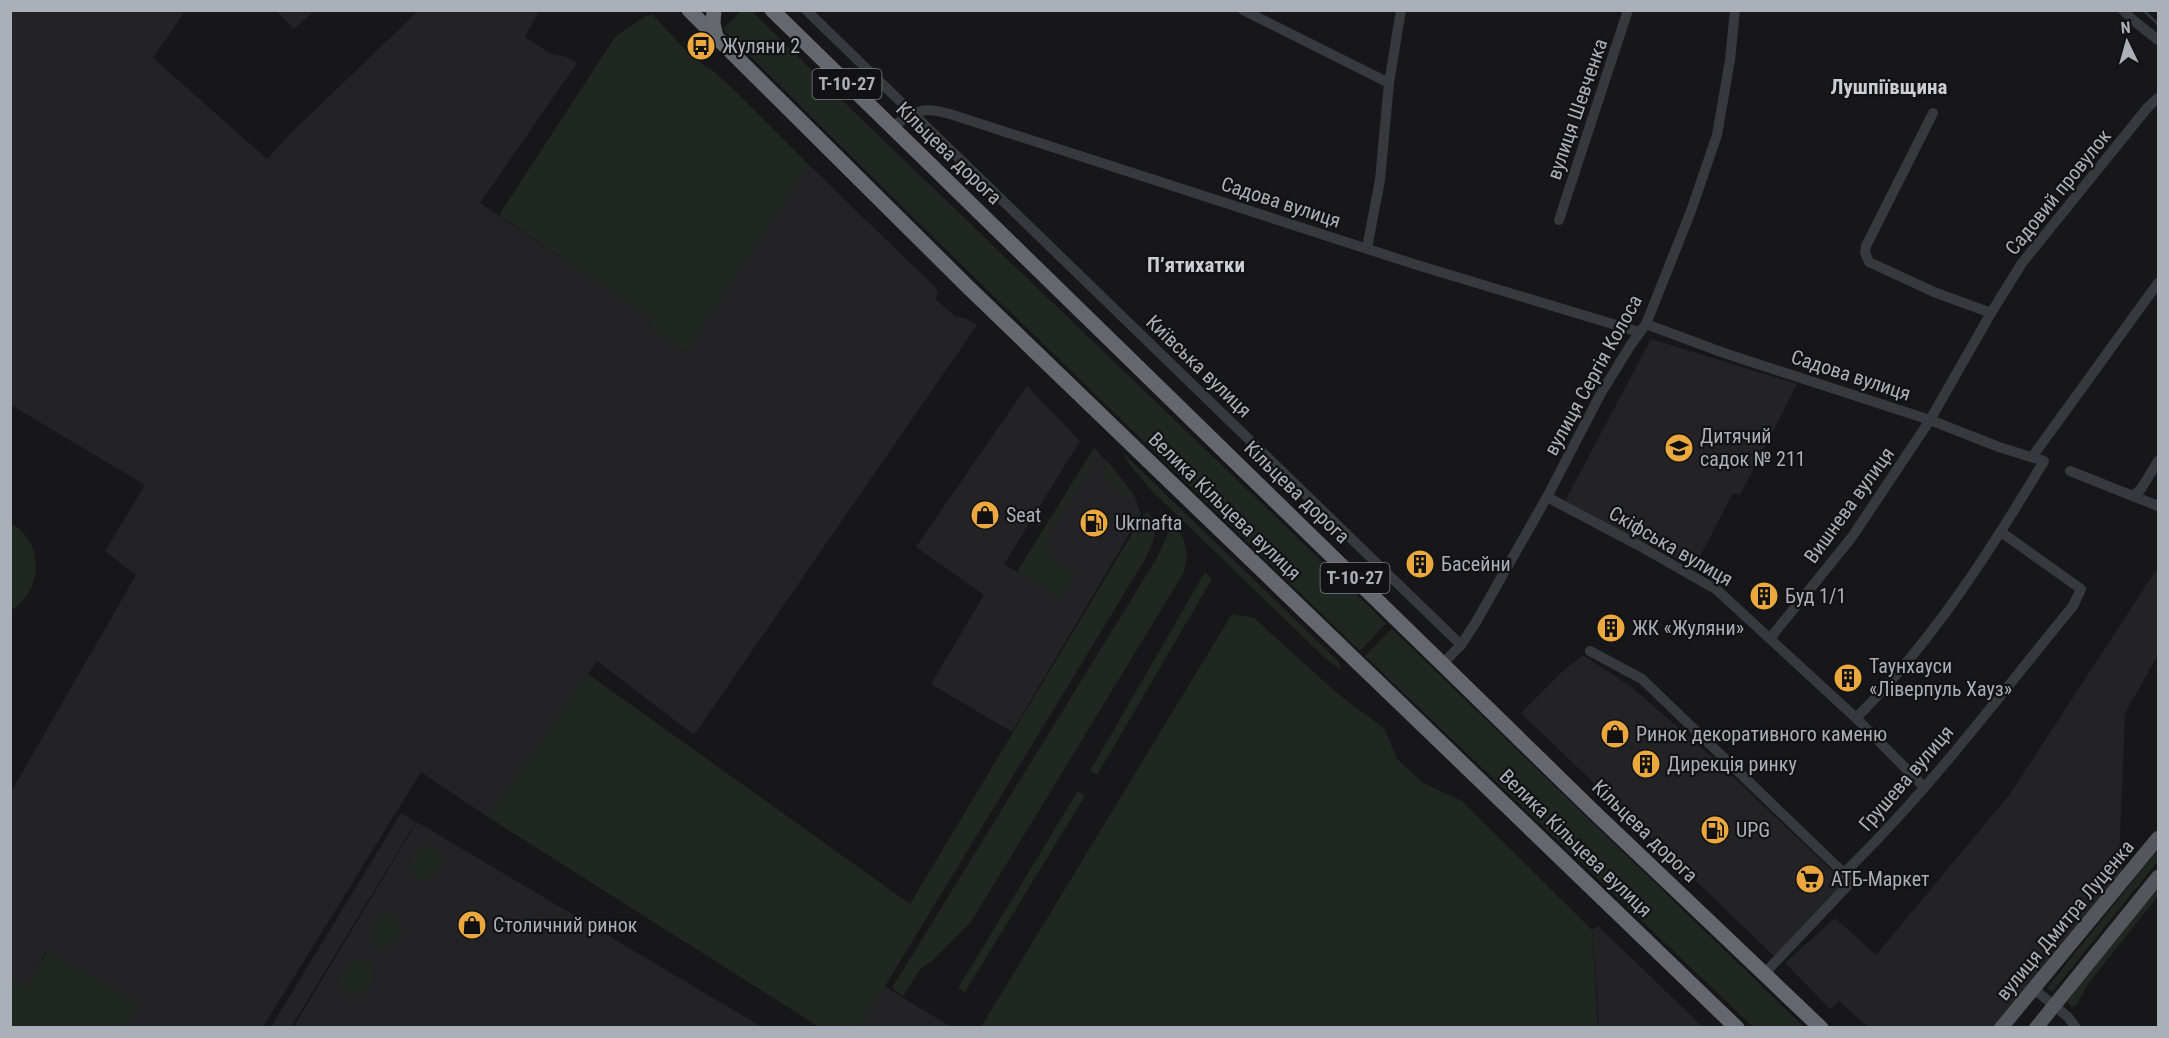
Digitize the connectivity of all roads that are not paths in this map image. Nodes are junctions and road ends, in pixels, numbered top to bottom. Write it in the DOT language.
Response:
graph roads {
  1 [pos="689,10"];
  2 [pos="714,10"];
  3 [pos="772,10"];
  4 [pos="806,10"];
  5 [pos="1243,10"];
  6 [pos="1401,10"];
  7 [pos="1629,10"];
  8 [pos="1735,10"];
  9 [pos="2129,16"];
  10 [pos="716,37"];
  11 [pos="2158,40"];
  12 [pos="1389,83"];
  13 [pos="2158,98"];
  14 [pos="913,113"];
  15 [pos="1933,113"];
  16 [pos="892,127"];
  17 [pos="1559,220"];
  18 [pos="1367,248"];
  19 [pos="2158,283"];
  20 [pos="1991,313"];
  21 [pos="1643,328"];
  22 [pos="1930,420"];
  23 [pos="2032,457"];
  24 [pos="2158,461"];
  25 [pos="2070,471"];
  26 [pos="2133,496"];
  27 [pos="1547,497"];
  28 [pos="2158,506"];
  29 [pos="2001,532"];
  30 [pos="1771,637"];
  31 [pos="1461,645"];
  32 [pos="1590,651"];
  33 [pos="1443,663"];
  34 [pos="1856,718"];
  35 [pos="1924,787"];
  36 [pos="2158,838"];
  37 [pos="2158,877"];
  38 [pos="1848,878"];
  39 [pos="1764,974"];
  40 [pos="2034,989"];
  41 [pos="2054,1006"];
  42 [pos="1737,1028"];
  43 [pos="1821,1028"];
  44 [pos="2001,1028"];
  45 [pos="2036,1028"];
  46 [pos="2076,1028"];
  1 -- 10 [label="highway, Велика Кільцева вулиця / Т-10-27"];
  2 -- 10 [label="highway"];
  3 -- 16 [label="highway, Кільцева дорога / Т-10-27"];
  4 -- 14 [label="street"];
  5 -- 12 [label="street"];
  6 -- 12 [label="street"];
  7 -- 17 [label="street, вулиця Шевченка"];
  8 -- 21 [label="street, вулиця Сергія Колоса"];
  9 -- 11 [label="street"];
  10 -- 42 [label="highway, Велика Кільцева вулиця / Т-10-27"];
  12 -- 18 [label="street"];
  13 -- 20 [label="street, Садовий провулок"];
  14 -- 16 [label="street"];
  14 -- 18 [label="street, Садова вулиця"];
  14 -- 31 [label="street, Київська вулиця"];
  15 -- 20 [label="street"];
  16 -- 33 [label="highway, Кільцева дорога / Т-10-27"];
  18 -- 21 [label="street, Садова вулиця"];
  19 -- 23 [label="street"];
  20 -- 22 [label="street, Садовий провулок"];
  21 -- 22 [label="street, Садова вулиця"];
  21 -- 27 [label="street, вулиця Сергія Колоса"];
  22 -- 23 [label="street, Садова вулиця"];
  22 -- 30 [label="street, Вишнева вулиця"];
  23 -- 29 [label="street, Садова вулиця"];
  24 -- 26 [label="street"];
  25 -- 26 [label="street"];
  26 -- 28 [label="street"];
  27 -- 30 [label="street, Скіфська вулиця"];
  27 -- 31 [label="street, вулиця Сергія Колоса"];
  29 -- 34 [label="street"];
  29 -- 35 [label="street, Грушева вулиця"];
  30 -- 34 [label="street, Скіфська вулиця"];
  31 -- 33 [label="street, вулиця Сергія Колоса"];
  32 -- 38 [label="street"];
  33 -- 39 [label="highway, Кільцева дорога / Т-10-27"];
  34 -- 35 [label="street, Скіфська вулиця"];
  35 -- 38 [label="street, Грушева вулиця"];
  36 -- 40 [label="main road, вулиця Дмитра Луценка"];
  37 -- 41 [label="main road"];
  38 -- 39 [label="street, Грушева вулиця"];
  39 -- 43 [label="highway, Кільцева дорога / Т-10-27"];
  40 -- 41 [label="street"];
  40 -- 44 [label="main road, вулиця Дмитра Луценка"];
  41 -- 45 [label="main road"];
  41 -- 46 [label="street"];
}
